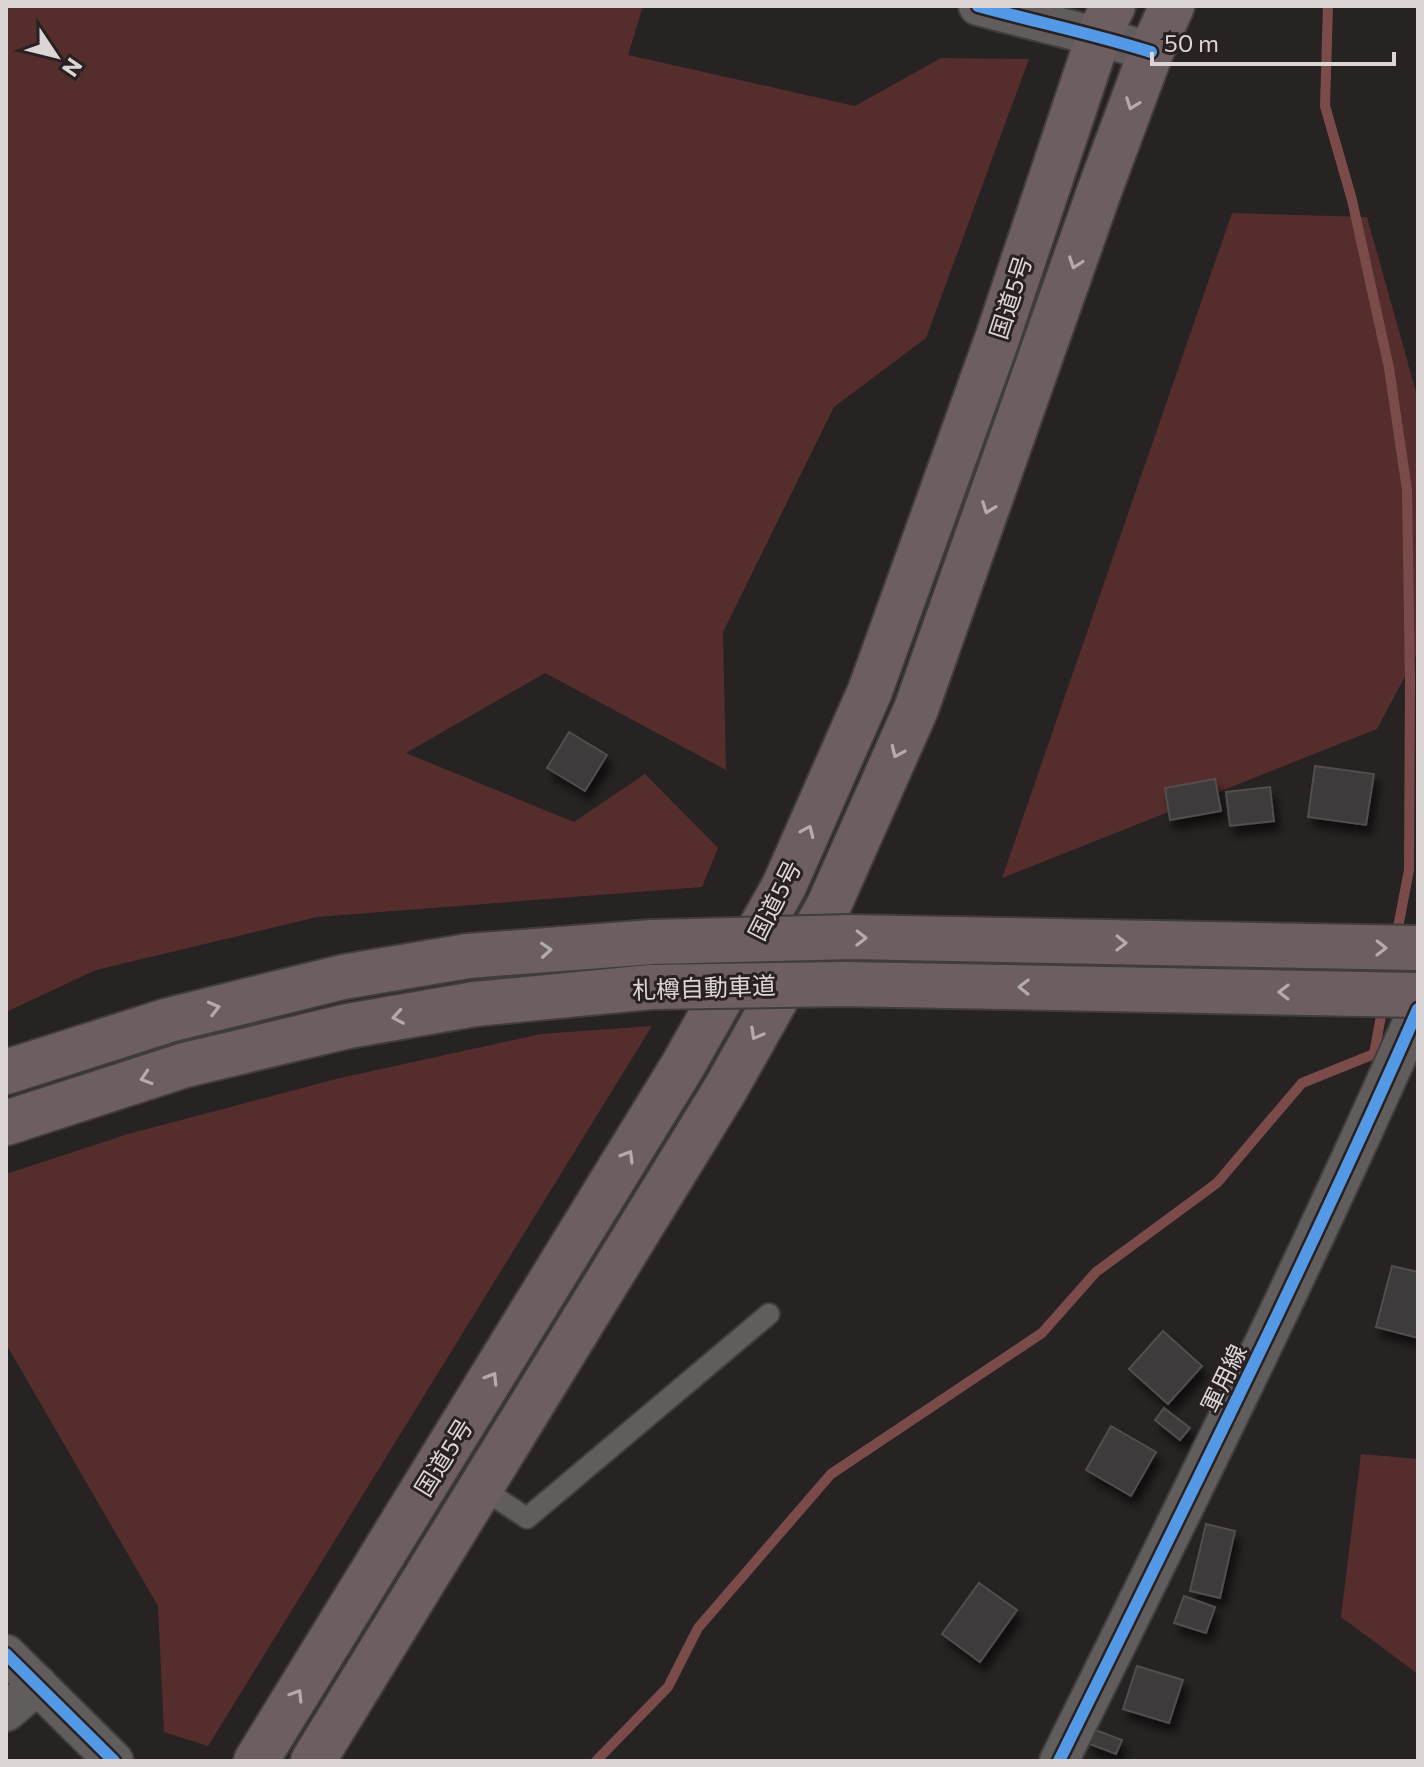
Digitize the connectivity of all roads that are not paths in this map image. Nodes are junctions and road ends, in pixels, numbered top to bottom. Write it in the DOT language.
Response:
graph roads {
  1 [pos="978,6"];
  2 [pos="1172,6"];
  3 [pos="1106,21"];
  4 [pos="1151,52"];
  5 [pos="1418,948"];
  6 [pos="1418,995"];
  7 [pos="1418,1009"];
  8 [pos="6,1072"];
  9 [pos="6,1123"];
  10 [pos="769,1314"];
  11 [pos="481,1488"];
  12 [pos="6,1654"];
  13 [pos="38,1685"];
  14 [pos="6,1712"];
  15 [pos="114,1761"];
  16 [pos="256,1761"];
  17 [pos="313,1761"];
  18 [pos="1059,1761"];
  1 -- 3 [label="street"];
  2 -- 4 [label="highway, 国道5号"];
  3 -- 4 [label="street"];
  16 -- 3 [label="highway, 国道5号, one-way"];
  4 -- 11 [label="highway, 国道5号, one-way"];
  8 -- 5 [label="highway, 札樽自動車道, one-way, bridge"];
  6 -- 9 [label="highway, 札樽自動車道, one-way, bridge"];
  7 -- 18 [label="street, 軍用線"];
  10 -- 11 [label="lane"];
  11 -- 17 [label="highway, 国道5号"];
  12 -- 13 [label="street"];
  13 -- 14 [label="street"];
  13 -- 15 [label="street"];
}
